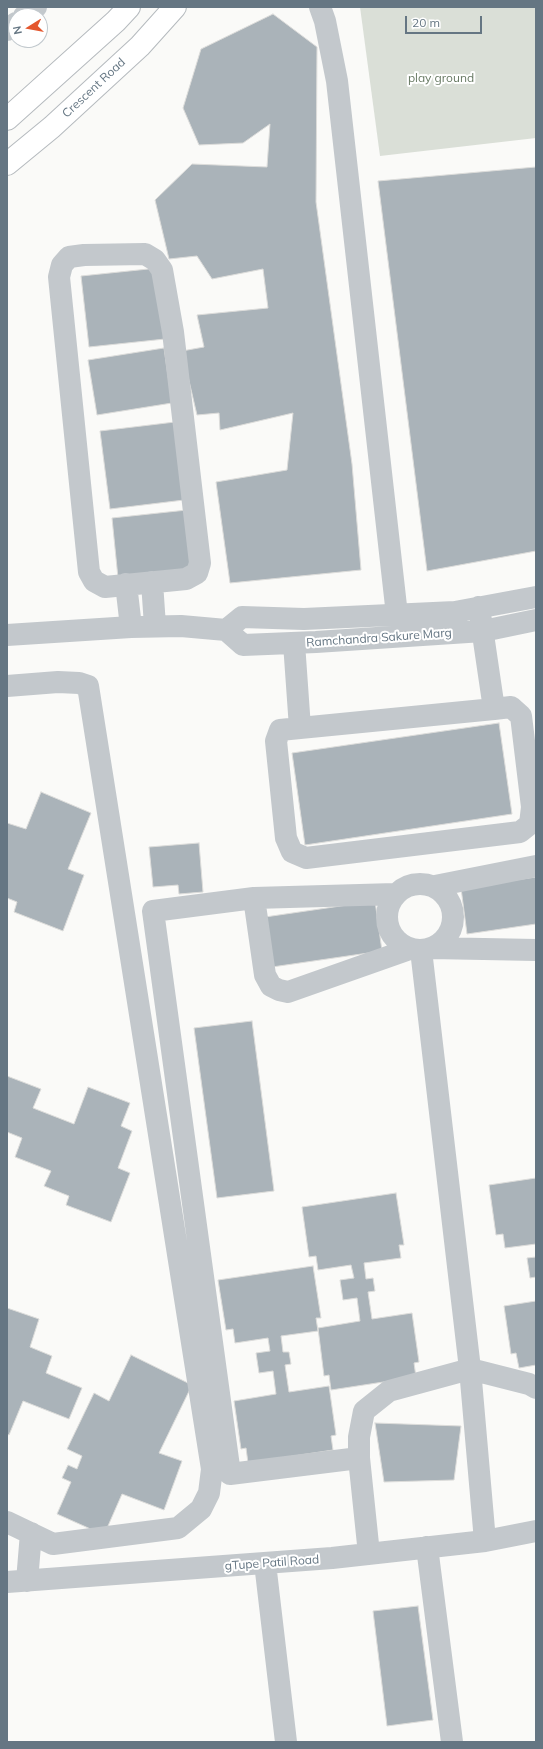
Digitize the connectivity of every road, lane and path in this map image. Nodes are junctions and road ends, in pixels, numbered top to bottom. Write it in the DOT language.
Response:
graph roads {
  1 [pos="129,7"];
  2 [pos="175,7"];
  3 [pos="320,7"];
  4 [pos="7,119"];
  5 [pos="7,164"];
  6 [pos="152,582"];
  7 [pos="126,584"];
  8 [pos="536,596"];
  9 [pos="479,608"];
  10 [pos="397,615"];
  11 [pos="536,620"];
  12 [pos="131,626"];
  13 [pos="155,626"];
  14 [pos="226,630"];
  15 [pos="483,631"];
  16 [pos="7,635"];
  17 [pos="294,643"];
  18 [pos="7,686"];
  19 [pos="494,709"];
  20 [pos="300,728"];
  21 [pos="536,866"];
  22 [pos="435,886"];
  23 [pos="395,894"];
  24 [pos="254,898"];
  25 [pos="421,949"];
  26 [pos="536,950"];
  27 [pos="470,1369"];
  28 [pos="536,1388"];
  29 [pos="359,1458"];
  30 [pos="7,1522"];
  31 [pos="536,1531"];
  32 [pos="31,1533"];
  33 [pos="485,1541"];
  34 [pos="427,1547"];
  35 [pos="369,1554"];
  36 [pos="265,1563"];
  37 [pos="17,1581"];
  38 [pos="286,1742"];
  39 [pos="452,1742"];
  1 -- 4 [label="main road"];
  2 -- 5 [label="main road, Crescent Road"];
  3 -- 10 [label="street"];
  6 -- 7 [label="street"];
  6 -- 7 [label="street"];
  6 -- 13 [label="street"];
  7 -- 12 [label="street"];
  8 -- 9 [label="street, Ramchandra Sakure Marg"];
  9 -- 10 [label="street, Ramchandra Sakure Marg"];
  9 -- 15 [label="street"];
  10 -- 14 [label="street, Ramchandra Sakure Marg"];
  11 -- 15 [label="street, Ramchandra Sakure Marg"];
  12 -- 13 [label="street"];
  12 -- 16 [label="street"];
  13 -- 14 [label="street"];
  14 -- 17 [label="street, Ramchandra Sakure Marg"];
  15 -- 17 [label="street, Ramchandra Sakure Marg"];
  15 -- 19 [label="street"];
  17 -- 20 [label="street"];
  18 -- 32 [label="street"];
  19 -- 20 [label="street"];
  19 -- 20 [label="street"];
  21 -- 22 [label="street"];
  22 -- 23 [label="street"];
  22 -- 25 [label="street"];
  23 -- 24 [label="street"];
  23 -- 25 [label="street"];
  24 -- 25 [label="street"];
  24 -- 29 [label="street"];
  25 -- 26 [label="street"];
  25 -- 27 [label="street"];
  27 -- 28 [label="street"];
  27 -- 29 [label="street"];
  27 -- 33 [label="street"];
  29 -- 35 [label="street"];
  30 -- 32 [label="street"];
  31 -- 33 [label="street, gTupe Patil Road"];
  32 -- 37 [label="street"];
  33 -- 34 [label="street, gTupe Patil Road"];
  34 -- 35 [label="street, gTupe Patil Road"];
  34 -- 39 [label="street"];
  35 -- 36 [label="street, gTupe Patil Road"];
  36 -- 37 [label="street, gTupe Patil Road"];
  36 -- 38 [label="street"];
}
